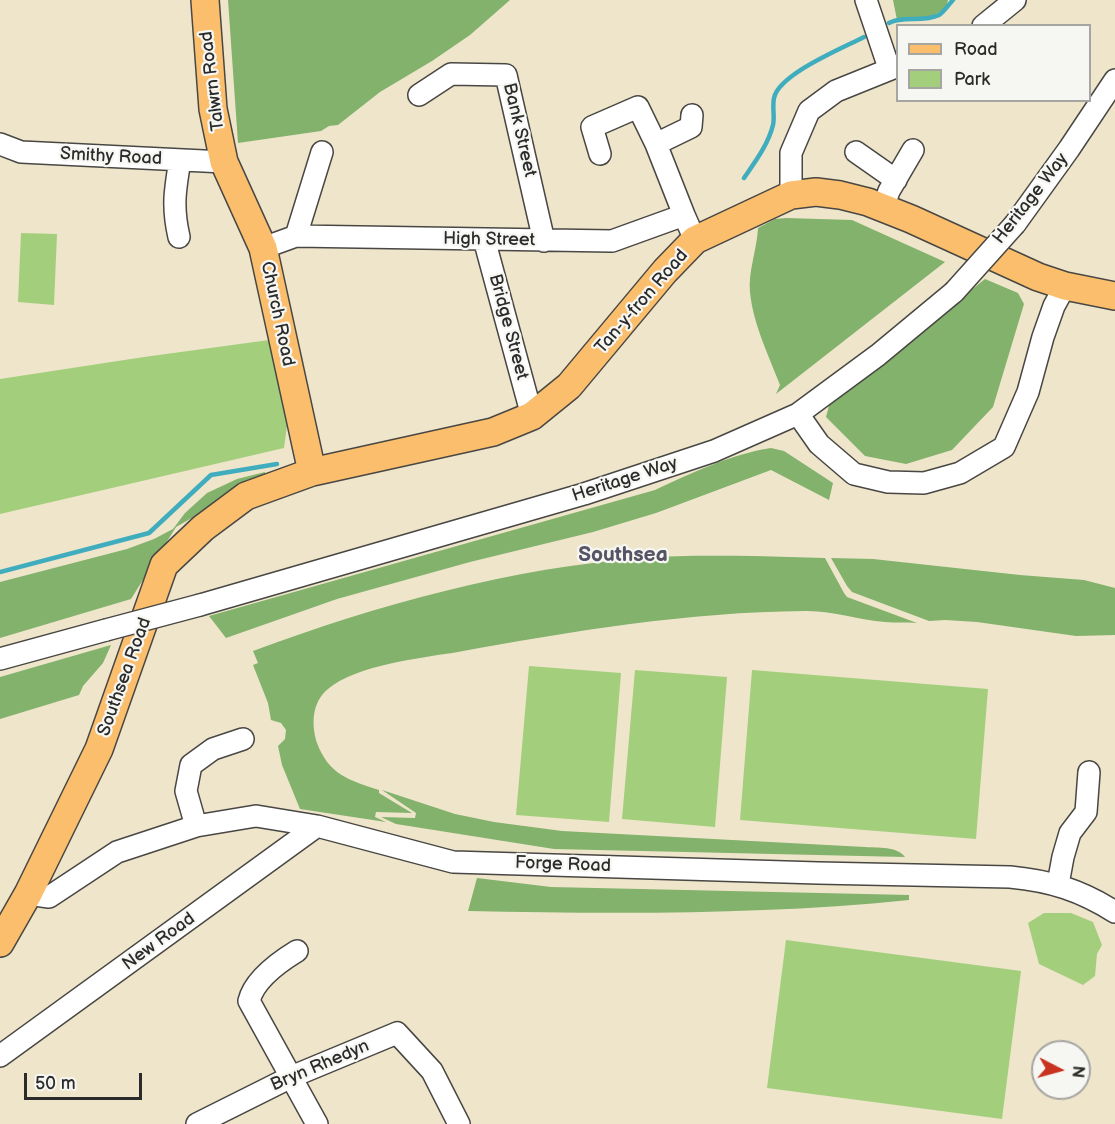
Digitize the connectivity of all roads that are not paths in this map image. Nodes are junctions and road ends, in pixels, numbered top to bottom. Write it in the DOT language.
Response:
graph roads {
  1 [pos="205,0"];
  2 [pos="866,0"];
  3 [pos="1015,0"];
  4 [pos="985,24"];
  5 [pos="893,67"];
  6 [pos="1115,80"];
  7 [pos="419,95"];
  8 [pos="692,115"];
  9 [pos="0,144"];
  10 [pos="656,144"];
  11 [pos="913,150"];
  12 [pos="322,152"];
  13 [pos="856,152"];
  14 [pos="600,154"];
  15 [pos="180,160"];
  16 [pos="224,162"];
  17 [pos="896,180"];
  18 [pos="791,195"];
  19 [pos="883,208"];
  20 [pos="684,214"];
  21 [pos="179,237"];
  22 [pos="296,237"];
  23 [pos="484,239"];
  24 [pos="695,240"];
  25 [pos="544,241"];
  26 [pos="263,248"];
  27 [pos="1065,286"];
  28 [pos="1115,296"];
  29 [pos="798,414"];
  30 [pos="532,416"];
  31 [pos="312,472"];
  32 [pos="0,659"];
  33 [pos="243,739"];
  34 [pos="1089,772"];
  35 [pos="196,826"];
  36 [pos="317,826"];
  37 [pos="1058,884"];
  38 [pos="28,894"];
  39 [pos="1115,912"];
  40 [pos="0,943"];
  41 [pos="297,951"];
  42 [pos="0,1056"];
  43 [pos="291,1077"];
  44 [pos="197,1124"];
  45 [pos="317,1124"];
  46 [pos="459,1124"];
  1 -- 16 [label="main road, Talwrn Road"];
  2 -- 5 [label="street"];
  3 -- 4 [label="street"];
  5 -- 18 [label="street"];
  6 -- 29 [label="street, Heritage Way, bridge"];
  7 -- 25 [label="street, Bank Street"];
  8 -- 10 [label="street"];
  9 -- 15 [label="street, Smithy Road"];
  10 -- 14 [label="street"];
  10 -- 20 [label="street"];
  11 -- 17 [label="street"];
  12 -- 22 [label="street"];
  13 -- 17 [label="street"];
  15 -- 16 [label="street, Smithy Road"];
  15 -- 21 [label="street"];
  16 -- 26 [label="main road, Church Road"];
  17 -- 19 [label="street"];
  18 -- 19 [label="main road, Tan-y-fron Road"];
  18 -- 24 [label="main road, Tan-y-fron Road"];
  19 -- 27 [label="main road, Tan-y-fron Road"];
  20 -- 24 [label="street"];
  20 -- 25 [label="street, High Street"];
  22 -- 23 [label="street, High Street"];
  22 -- 26 [label="street, High Street"];
  23 -- 25 [label="street, High Street"];
  23 -- 30 [label="street, Bridge Street"];
  24 -- 30 [label="main road, Tan-y-fron Road"];
  26 -- 31 [label="main road, Church Road"];
  27 -- 28 [label="main road, Tan-y-fron Road"];
  27 -- 29 [label="street"];
  29 -- 32 [label="street, Heritage Way, bridge"];
  30 -- 31 [label="main road, Tan-y-fron Road"];
  31 -- 38 [label="main road, Southsea Road"];
  33 -- 35 [label="street"];
  34 -- 37 [label="street"];
  35 -- 36 [label="street, Forge Road"];
  35 -- 38 [label="street, Forge Road"];
  36 -- 37 [label="street, Forge Road"];
  36 -- 42 [label="street, New Road"];
  37 -- 39 [label="street, Forge Road"];
  38 -- 40 [label="main road, Southsea Road"];
  41 -- 43 [label="street"];
  43 -- 44 [label="street, Bryn Rhedyn"];
  43 -- 45 [label="street"];
  43 -- 46 [label="street, Bryn Rhedyn"];
}
